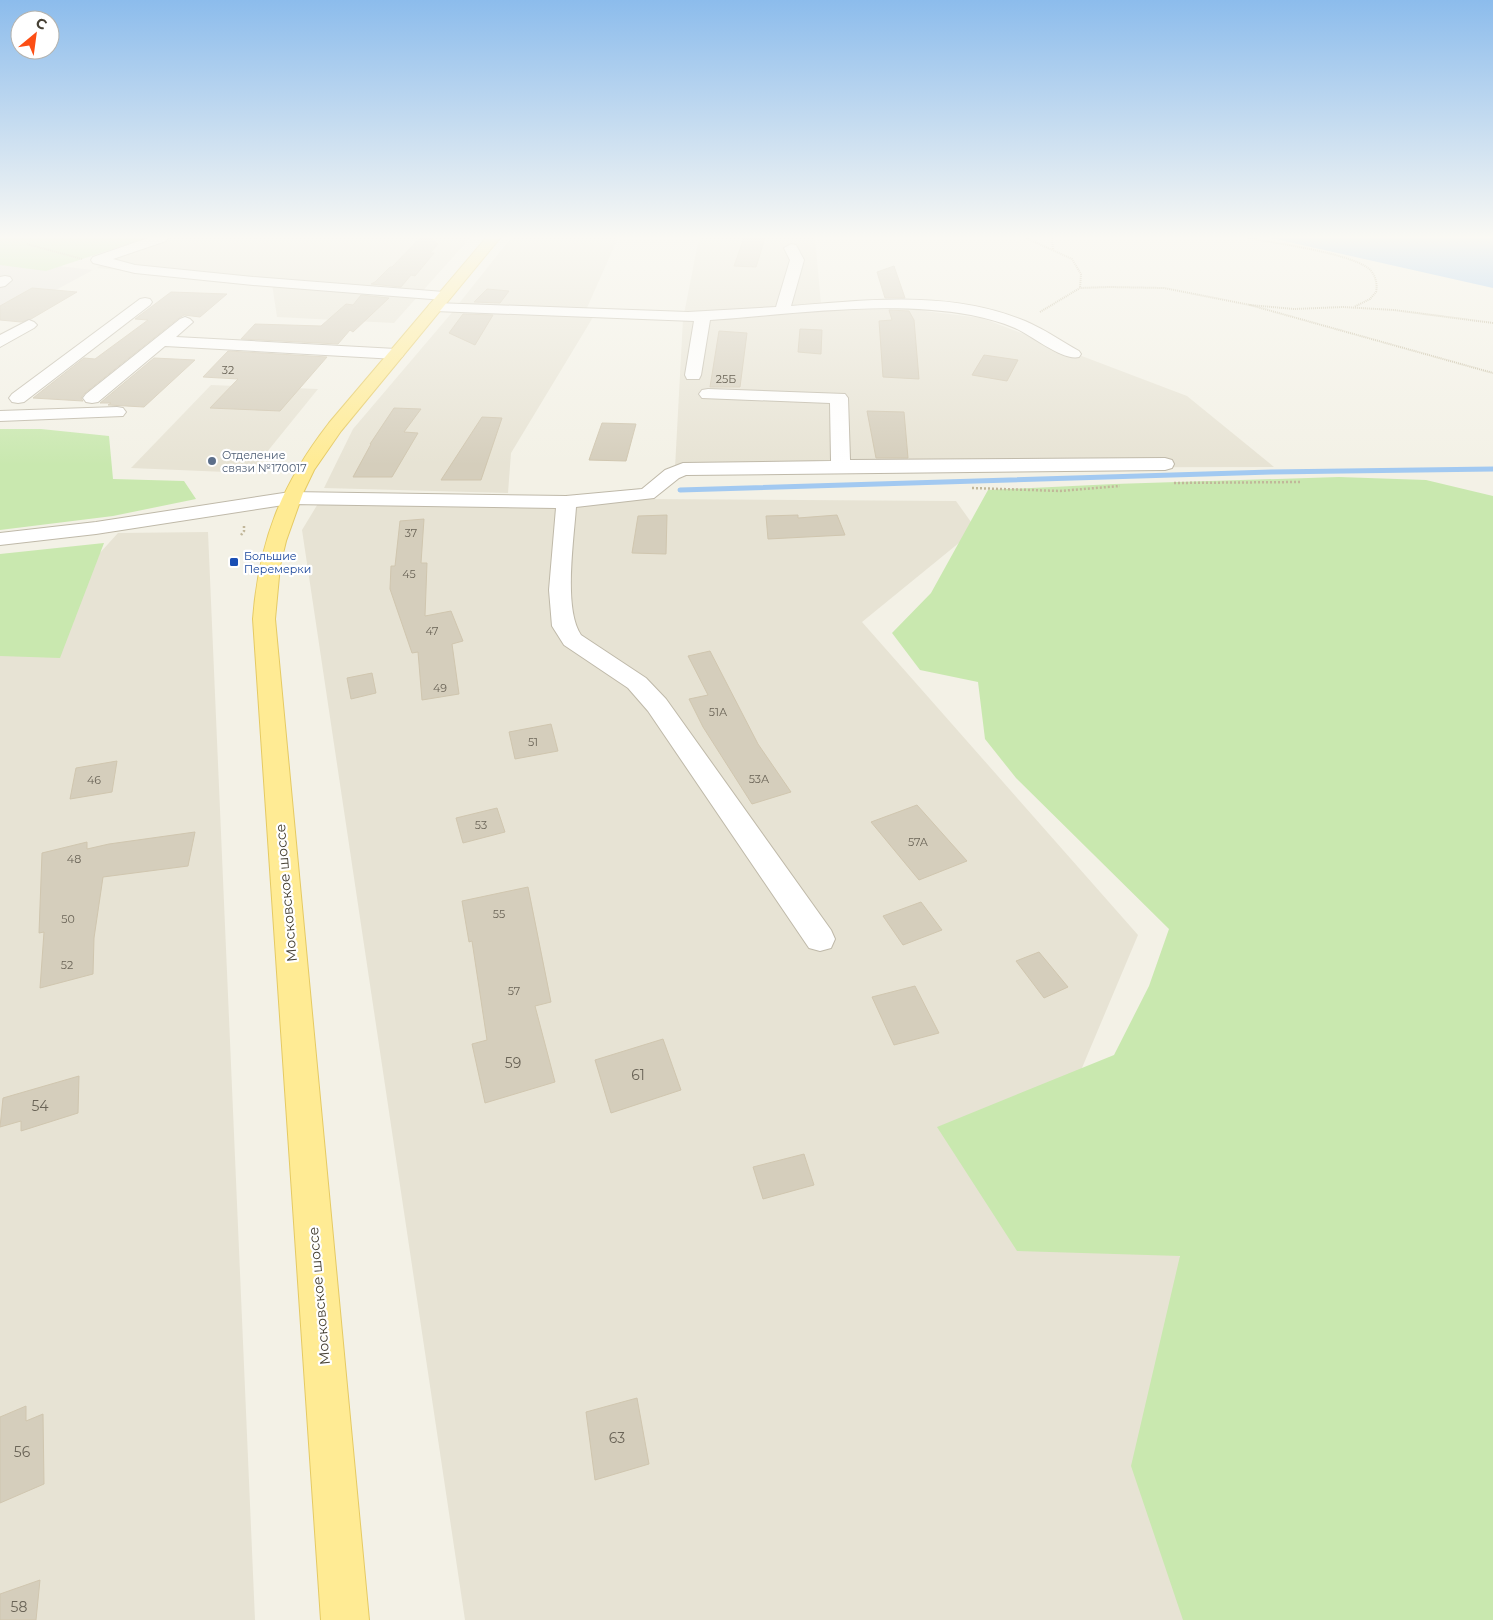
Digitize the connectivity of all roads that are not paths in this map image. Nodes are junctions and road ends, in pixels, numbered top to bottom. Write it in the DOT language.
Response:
graph roads {
  1 [pos="130,314"];
  2 [pos="430,314"];
  3 [pos="648,314"];
  4 [pos="725,314"];
  5 [pos="986,314"];
  6 [pos="703,315"];
  7 [pos="185,322"];
  8 [pos="0,331"];
  9 [pos="162,341"];
  10 [pos="0,342"];
  11 [pos="84,348"];
  12 [pos="148,352"];
  13 [pos="396,354"];
  14 [pos="1073,354"];
  15 [pos="693,375"];
  16 [pos="708,394"];
  17 [pos="18,398"];
  18 [pos="92,398"];
  19 [pos="117,412"];
  20 [pos="0,416"];
  21 [pos="1165,464"];
  22 [pos="840,466"];
  23 [pos="897,478"];
  24 [pos="647,494"];
  25 [pos="290,498"];
  26 [pos="566,502"];
  27 [pos="0,539"];
  28 [pos="820,940"];
  29 [pos="345,1620"];
  1 -- 11 [label="street"];
  2 -- 13 [label="main road, Московское шоссе"];
  3 -- 6 [label="street"];
  4 -- 6 [label="street"];
  5 -- 14 [label="street"];
  6 -- 15 [label="street"];
  7 -- 9 [label="street"];
  8 -- 10 [label="street"];
  9 -- 12 [label="street"];
  9 -- 13 [label="street"];
  11 -- 12 [label="street"];
  11 -- 17 [label="street"];
  12 -- 18 [label="street"];
  13 -- 25 [label="main road, Московское шоссе"];
  16 -- 22 [label="street"];
  19 -- 20 [label="street"];
  21 -- 22 [label="street"];
  22 -- 24 [label="street"];
  23 -- 24 [label="street"];
  24 -- 26 [label="street"];
  25 -- 26 [label="street"];
  25 -- 27 [label="street"];
  25 -- 29 [label="main road, Московское шоссе"];
  26 -- 28 [label="street"];
}
